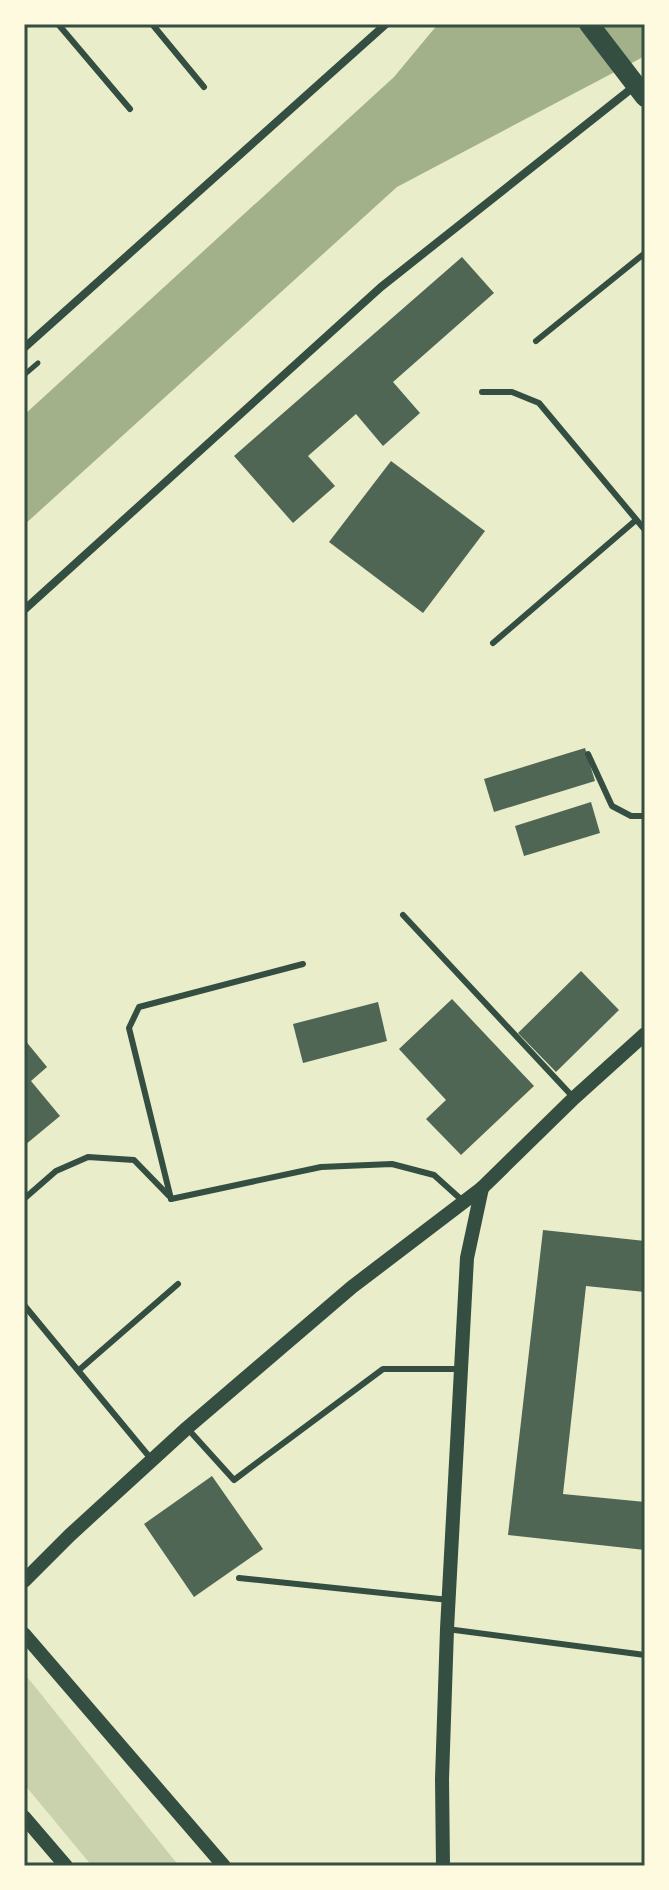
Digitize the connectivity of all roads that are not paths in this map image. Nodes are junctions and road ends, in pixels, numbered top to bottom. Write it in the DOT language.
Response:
graph roads {
  1 [pos="58,24"];
  2 [pos="152,24"];
  3 [pos="386,24"];
  4 [pos="589,24"];
  5 [pos="204,87"];
  6 [pos="640,91"];
  7 [pos="130,109"];
  8 [pos="645,253"];
  9 [pos="536,341"];
  10 [pos="24,348"];
  11 [pos="482,392"];
  12 [pos="636,520"];
  13 [pos="645,530"];
  14 [pos="24,610"];
  15 [pos="493,643"];
  16 [pos="588,754"];
  17 [pos="645,816"];
  18 [pos="403,915"];
  19 [pos="303,964"];
  20 [pos="645,1034"];
  21 [pos="574,1098"];
  22 [pos="482,1188"];
  23 [pos="24,1198"];
  24 [pos="171,1199"];
  25 [pos="464,1202"];
  26 [pos="178,1284"];
  27 [pos="24,1305"];
  28 [pos="461,1369"];
  29 [pos="79,1370"];
  30 [pos="187,1428"];
  31 [pos="152,1460"];
  32 [pos="239,1578"];
  33 [pos="24,1581"];
  34 [pos="449,1600"];
  35 [pos="447,1629"];
  36 [pos="24,1634"];
  37 [pos="645,1655"];
  38 [pos="24,1817"];
  39 [pos="66,1866"];
  40 [pos="224,1866"];
  41 [pos="443,1866"];
  1 -- 7 [label="lane"];
  2 -- 5 [label="lane"];
  3 -- 10 [label="street"];
  4 -- 6 [label="main road"];
  6 -- 14 [label="street"];
  8 -- 9 [label="lane"];
  11 -- 12 [label="lane"];
  12 -- 13 [label="lane"];
  12 -- 15 [label="lane"];
  16 -- 17 [label="lane"];
  18 -- 21 [label="lane"];
  19 -- 24 [label="lane"];
  20 -- 21 [label="street"];
  21 -- 22 [label="street"];
  22 -- 25 [label="street"];
  22 -- 28 [label="street"];
  23 -- 24 [label="lane"];
  24 -- 25 [label="lane"];
  25 -- 30 [label="street"];
  26 -- 29 [label="lane"];
  27 -- 29 [label="lane"];
  28 -- 30 [label="lane"];
  28 -- 34 [label="street"];
  29 -- 31 [label="lane"];
  30 -- 31 [label="street"];
  31 -- 33 [label="street"];
  32 -- 34 [label="lane"];
  34 -- 35 [label="street"];
  35 -- 37 [label="lane"];
  35 -- 41 [label="street"];
  36 -- 40 [label="street"];
  38 -- 39 [label="street"];
}
